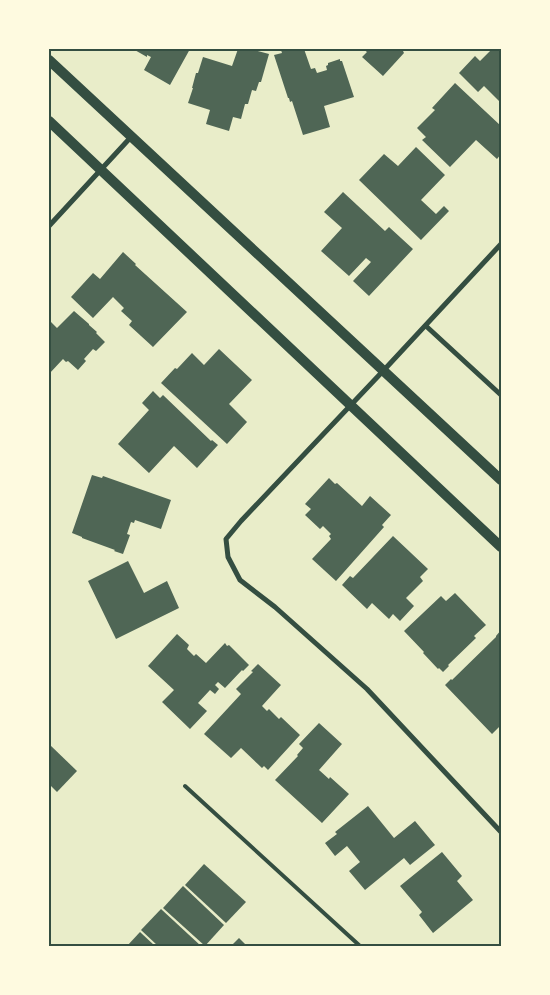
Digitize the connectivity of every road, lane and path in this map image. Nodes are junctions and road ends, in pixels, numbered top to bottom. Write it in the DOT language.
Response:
graph roads {
  1 [pos="49,60"];
  2 [pos="49,121"];
  3 [pos="131,137"];
  4 [pos="101,170"];
  5 [pos="49,226"];
  6 [pos="501,244"];
  7 [pos="426,326"];
  8 [pos="384,370"];
  9 [pos="501,395"];
  10 [pos="351,405"];
  11 [pos="501,480"];
  12 [pos="501,547"];
  13 [pos="185,786"];
  14 [pos="501,832"];
  15 [pos="360,946"];
  1 -- 3 [label="main road"];
  2 -- 4 [label="main road"];
  3 -- 4 [label="street"];
  3 -- 8 [label="main road"];
  4 -- 5 [label="street"];
  4 -- 10 [label="main road"];
  6 -- 7 [label="street"];
  7 -- 8 [label="street"];
  7 -- 9 [label="street"];
  8 -- 10 [label="street"];
  8 -- 11 [label="main road"];
  10 -- 12 [label="main road"];
  10 -- 14 [label="street"];
  13 -- 15 [label="lane"];
}
